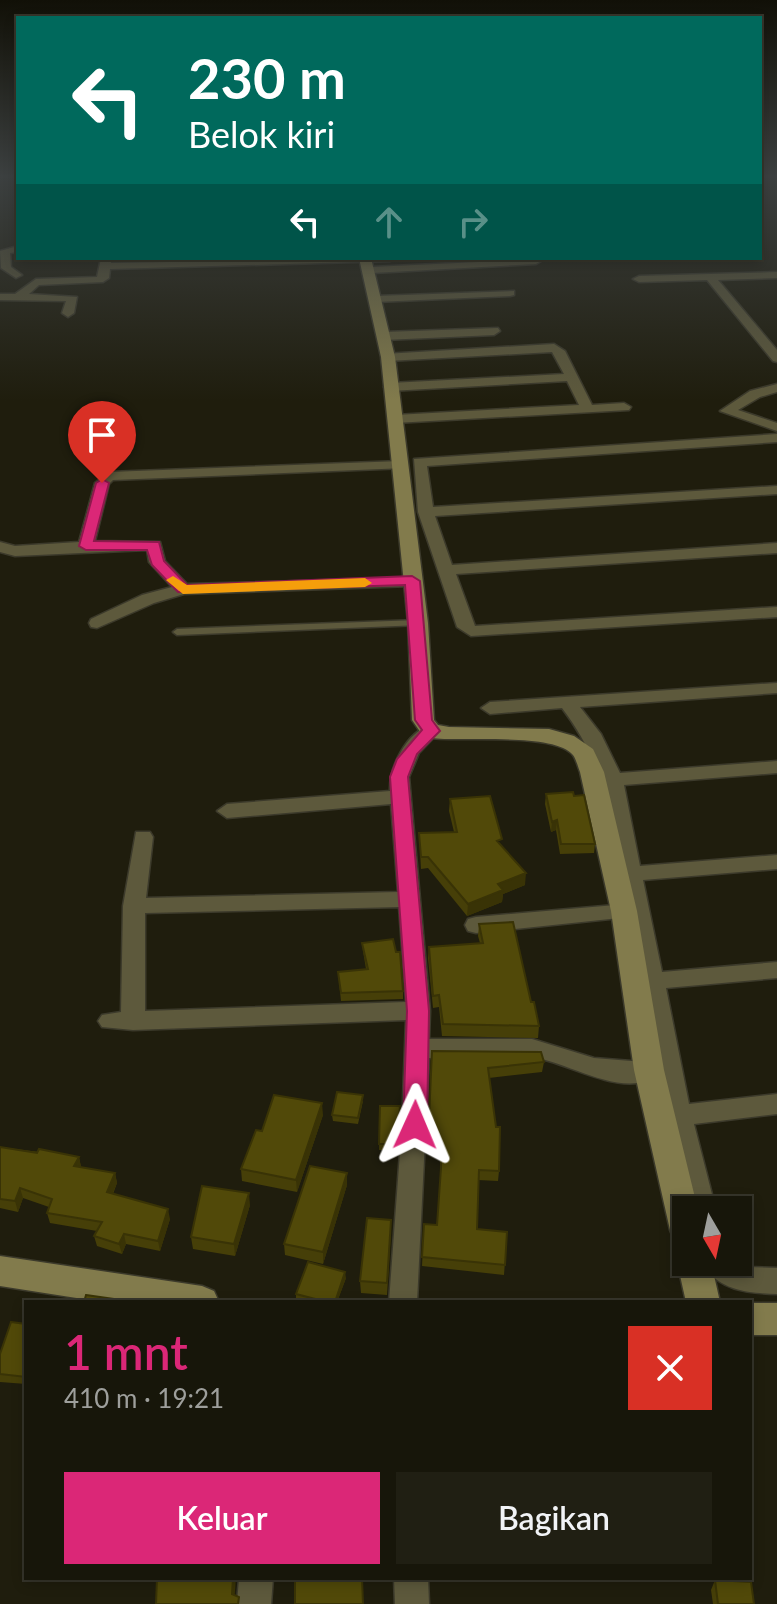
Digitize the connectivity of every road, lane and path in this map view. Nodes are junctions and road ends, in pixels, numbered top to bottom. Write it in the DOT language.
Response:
graph roads {
  1 [pos="2,251"];
  2 [pos="536,261"];
  3 [pos="106,262"];
  4 [pos="366,263"];
  5 [pos="16,275"];
  6 [pos="777,275"];
  7 [pos="710,277"];
  8 [pos="639,279"];
  9 [pos="510,293"];
  10 [pos="0,297"];
  11 [pos="18,297"];
  12 [pos="376,299"];
  13 [pos="68,313"];
  14 [pos="494,331"];
  15 [pos="386,346"];
  16 [pos="777,358"];
  17 [pos="572,377"];
  18 [pos="390,387"];
  19 [pos="777,388"];
  20 [pos="624,407"];
  21 [pos="587,409"];
  22 [pos="395,419"];
  23 [pos="777,427"];
  24 [pos="777,438"];
  25 [pos="401,465"];
  26 [pos="777,490"];
  27 [pos="426,512"];
  28 [pos="86,546"];
  29 [pos="0,547"];
  30 [pos="777,548"];
  31 [pos="446,570"];
  32 [pos="412,581"];
  33 [pos="183,589"];
  34 [pos="777,612"];
  35 [pos="97,623"];
  36 [pos="418,623"];
  37 [pos="177,632"];
  38 [pos="777,688"];
  39 [pos="569,705"];
  40 [pos="490,708"];
  41 [pos="431,731"];
  42 [pos="777,767"];
  43 [pos="613,780"];
  44 [pos="399,797"];
  45 [pos="227,811"];
  46 [pos="143,837"];
  47 [pos="777,862"];
  48 [pos="631,874"];
  49 [pos="407,899"];
  50 [pos="134,906"];
  51 [pos="624,911"];
  52 [pos="476,925"];
  53 [pos="777,970"];
  54 [pos="652,981"];
  55 [pos="418,1011"];
  56 [pos="417,1049"];
  57 [pos="649,1070"];
  58 [pos="777,1104"];
  59 [pos="679,1115"];
  60 [pos="678,1196"];
  61 [pos="699,1196"];
  62 [pos="0,1271"];
  63 [pos="697,1276"];
  64 [pos="737,1276"];
  65 [pos="777,1281"];
  66 [pos="150,1298"];
  67 [pos="176,1300"];
  68 [pos="403,1300"];
  69 [pos="703,1300"];
  70 [pos="752,1319"];
  71 [pos="777,1320"];
  72 [pos="256,1580"];
  73 [pos="411,1580"];
  74 [pos="254,1604"];
  75 [pos="412,1604"];
  1 -- 5 [label="street"];
  2 -- 4 [label="street"];
  3 -- 4 [label="street"];
  3 -- 11 [label="street"];
  4 -- 12 [label="street"];
  6 -- 7 [label="street"];
  7 -- 8 [label="street"];
  7 -- 16 [label="street"];
  9 -- 12 [label="street"];
  10 -- 11 [label="street"];
  11 -- 13 [label="street"];
  12 -- 15 [label="street"];
  14 -- 15 [label="street"];
  15 -- 17 [label="street"];
  15 -- 18 [label="street"];
  17 -- 18 [label="street"];
  17 -- 21 [label="street"];
  18 -- 22 [label="street"];
  19 -- 23 [label="street"];
  20 -- 21 [label="street"];
  21 -- 22 [label="street"];
  22 -- 25 [label="street"];
  24 -- 27 [label="street"];
  25 -- 28 [label="street"];
  25 -- 32 [label="street"];
  26 -- 27 [label="street"];
  27 -- 31 [label="street"];
  28 -- 29 [label="street"];
  28 -- 33 [label="street"];
  30 -- 31 [label="street"];
  31 -- 34 [label="street"];
  32 -- 33 [label="street"];
  32 -- 36 [label="street"];
  33 -- 35 [label="street"];
  36 -- 37 [label="lane"];
  36 -- 41 [label="street"];
  38 -- 39 [label="street"];
  39 -- 40 [label="street"];
  39 -- 43 [label="street"];
  41 -- 44 [label="street"];
  41 -- 51 [label="street"];
  42 -- 43 [label="street"];
  43 -- 48 [label="street"];
  44 -- 45 [label="street"];
  44 -- 49 [label="street"];
  46 -- 50 [label="street"];
  47 -- 48 [label="street"];
  48 -- 54 [label="street"];
  49 -- 50 [label="street"];
  49 -- 55 [label="street"];
  50 -- 55 [label="street"];
  51 -- 52 [label="street"];
  51 -- 57 [label="street"];
  53 -- 54 [label="street"];
  54 -- 59 [label="street"];
  55 -- 56 [label="street"];
  56 -- 57 [label="street"];
  56 -- 68 [label="street"];
  57 -- 60 [label="street"];
  58 -- 59 [label="street"];
  59 -- 61 [label="street"];
  62 -- 66 [label="street"];
  63 -- 69 [label="street"];
  64 -- 65 [label="street"];
  66 -- 67 [label="street"];
  70 -- 71 [label="street"];
  72 -- 74 [label="street"];
  73 -- 75 [label="street"];
}
